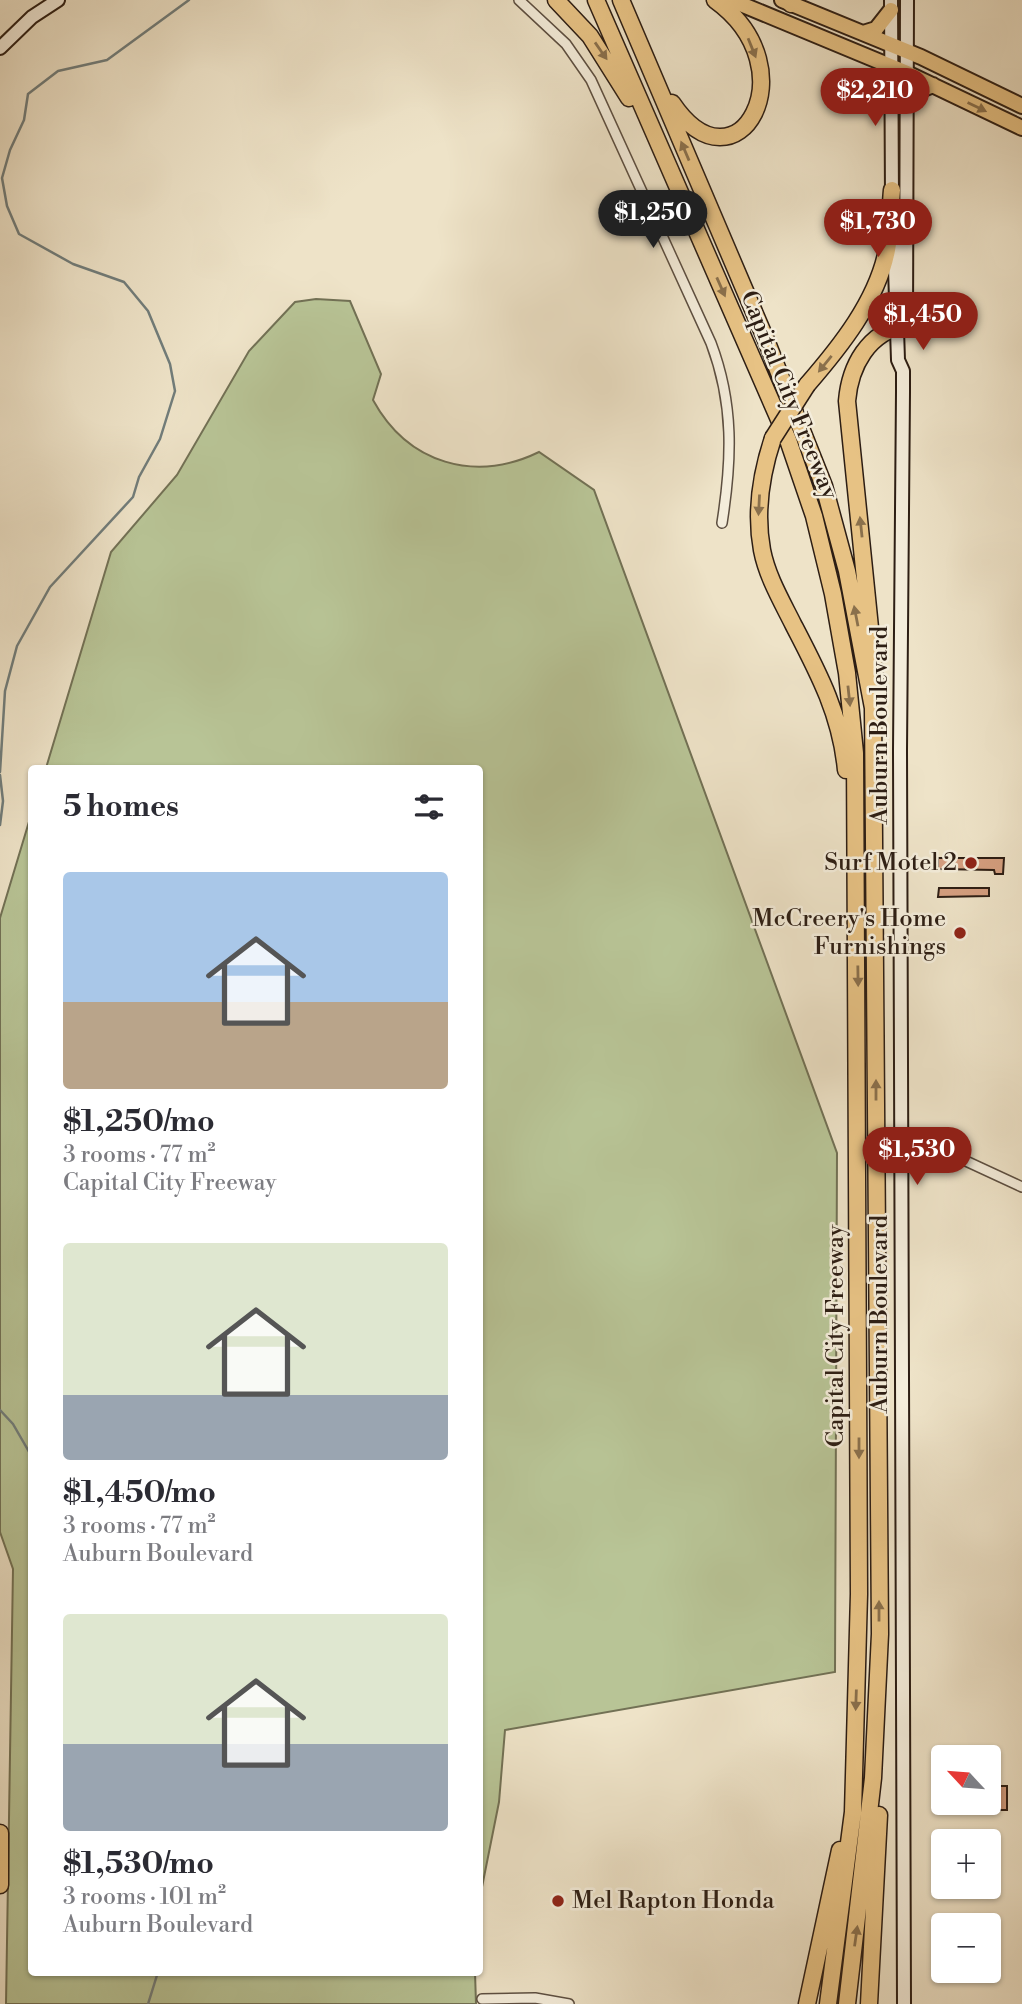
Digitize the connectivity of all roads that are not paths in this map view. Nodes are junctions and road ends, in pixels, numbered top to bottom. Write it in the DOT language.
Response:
graph roads {
  1 [pos="58,0"];
  2 [pos="519,0"];
  3 [pos="556,0"];
  4 [pos="596,0"];
  5 [pos="621,0"];
  6 [pos="715,0"];
  7 [pos="731,0"];
  8 [pos="907,0"];
  9 [pos="787,1"];
  10 [pos="891,5"];
  11 [pos="863,33"];
  12 [pos="890,45"];
  13 [pos="0,48"];
  14 [pos="908,52"];
  15 [pos="891,66"];
  16 [pos="907,73"];
  17 [pos="654,78"];
  18 [pos="933,85"];
  19 [pos="908,105"];
  20 [pos="1022,106"];
  21 [pos="1022,128"];
  22 [pos="671,173"];
  23 [pos="892,190"];
  24 [pos="902,326"];
  25 [pos="722,523"];
  26 [pos="873,708"];
  27 [pos="857,883"];
  28 [pos="901,1131"];
  29 [pos="1022,1187"];
  30 [pos="879,1679"];
  31 [pos="853,1812"];
  32 [pos="0,1833"];
  33 [pos="0,1885"];
  34 [pos="489,2000"];
  35 [pos="569,2004"];
  36 [pos="807,2004"];
  37 [pos="828,2004"];
  38 [pos="847,2004"];
  39 [pos="869,2004"];
  40 [pos="904,2004"];
  1 -- 13 [label="main road"];
  2 -- 25 [label="street"];
  3 -- 22 [label="highway, one-way"];
  4 -- 22 [label="highway, Capital City Freeway"];
  5 -- 17 [label="highway, Capital City Freeway"];
  6 -- 17 [label="highway, one-way"];
  7 -- 15 [label="main road"];
  8 -- 14 [label="main road, Auburn Boulevard"];
  9 -- 11 [label="main road"];
  10 -- 11 [label="main road"];
  10 -- 12 [label="main road, Auburn Boulevard"];
  11 -- 12 [label="main road"];
  12 -- 14 [label="main road"];
  12 -- 15 [label="main road, Auburn Boulevard"];
  14 -- 16 [label="main road, Auburn Boulevard"];
  14 -- 20 [label="main road"];
  15 -- 16 [label="main road"];
  15 -- 23 [label="main road, Auburn Boulevard"];
  16 -- 18 [label="main road"];
  16 -- 19 [label="main road, Auburn Boulevard"];
  26 -- 17 [label="highway, Capital City Freeway, one-way"];
  18 -- 19 [label="main road"];
  18 -- 21 [label="main road, one-way"];
  19 -- 24 [label="main road, Auburn Boulevard"];
  22 -- 27 [label="highway, Capital City Freeway, one-way"];
  23 -- 24 [label="main road, Auburn Boulevard"];
  23 -- 27 [label="highway, one-way, bridge"];
  26 -- 24 [label="highway, one-way"];
  24 -- 28 [label="main road, Auburn Boulevard"];
  30 -- 26 [label="highway, Capital City Freeway, one-way"];
  27 -- 31 [label="highway, Capital City Freeway, one-way"];
  28 -- 29 [label="street"];
  28 -- 40 [label="main road, Auburn Boulevard"];
  38 -- 30 [label="highway, Capital City Freeway, one-way"];
  30 -- 39 [label="highway"];
  31 -- 36 [label="highway"];
  31 -- 37 [label="highway, Capital City Freeway"];
  32 -- 33 [label="highway"];
  34 -- 35 [label="street"];
}
